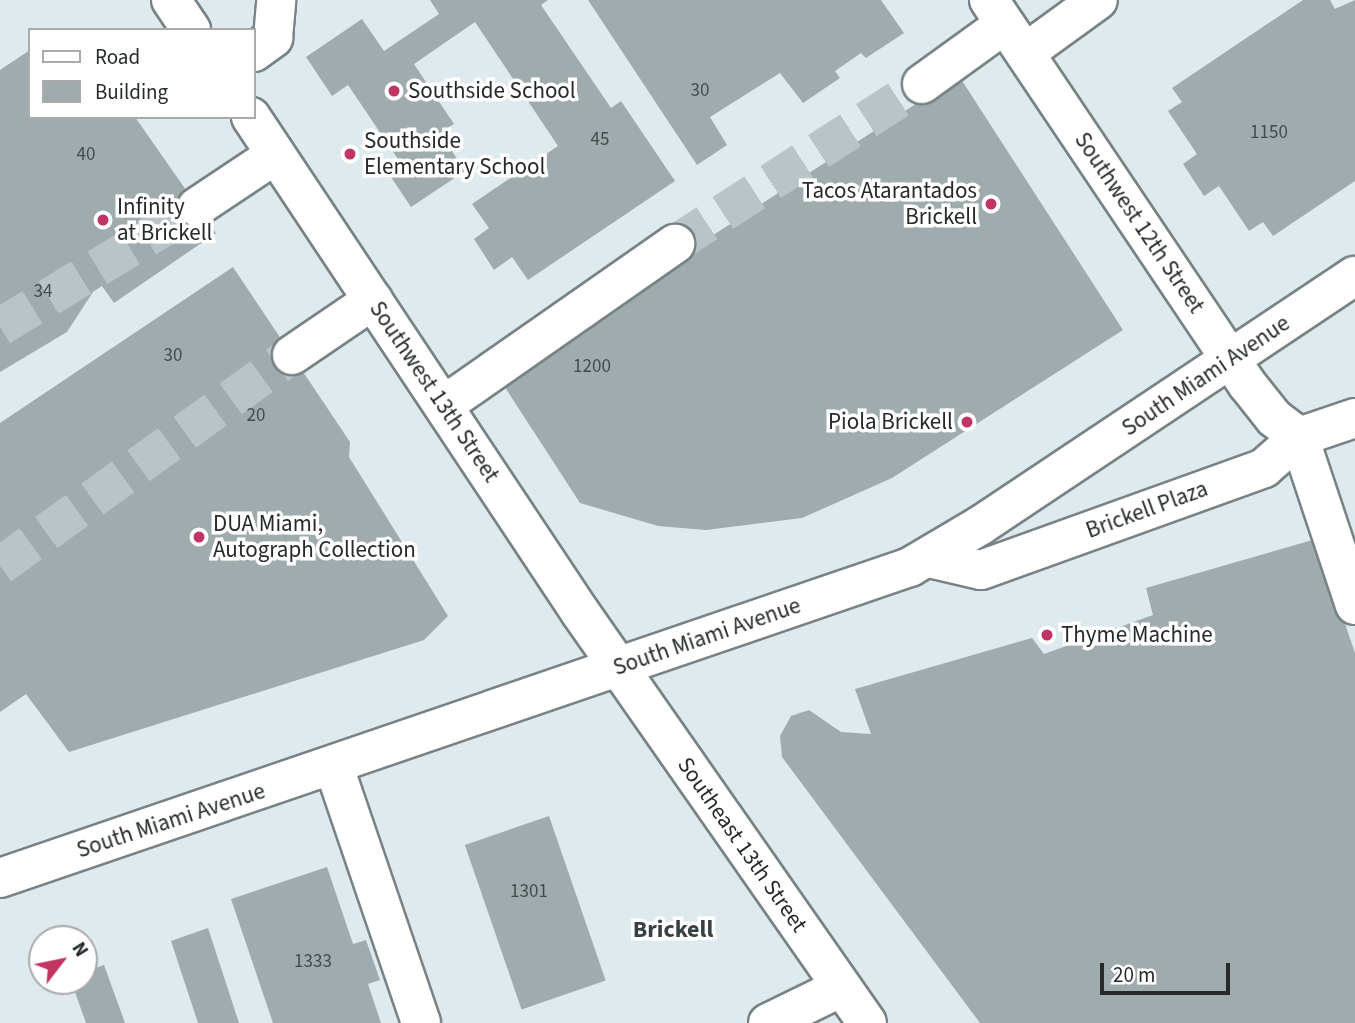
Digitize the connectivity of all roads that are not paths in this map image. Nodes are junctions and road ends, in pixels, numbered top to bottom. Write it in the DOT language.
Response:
graph roads {
  1 [pos="171,0"];
  2 [pos="276,0"];
  3 [pos="1098,0"];
  4 [pos="1006,25"];
  5 [pos="190,28"];
  6 [pos="256,51"];
  7 [pos="922,84"];
  8 [pos="252,119"];
  9 [pos="275,155"];
  10 [pos="197,207"];
  11 [pos="674,244"];
  12 [pos="1355,276"];
  13 [pos="373,300"];
  14 [pos="292,355"];
  15 [pos="1231,360"];
  16 [pos="444,405"];
  17 [pos="1355,418"];
  18 [pos="1299,437"];
  19 [pos="929,558"];
  20 [pos="1355,605"];
  21 [pos="617,667"];
  22 [pos="334,767"];
  23 [pos="0,878"];
  24 [pos="842,986"];
  25 [pos="421,1023"];
  26 [pos="768,1023"];
  27 [pos="867,1023"];
  1 -- 5 [label="main road"];
  2 -- 6 [label="main road"];
  3 -- 4 [label="main road"];
  4 -- 7 [label="main road"];
  4 -- 15 [label="main road, Southwest 12th Street"];
  8 -- 9 [label="main road, Southwest 13th Street"];
  9 -- 10 [label="main road"];
  9 -- 13 [label="main road, Southwest 13th Street"];
  11 -- 16 [label="main road"];
  12 -- 15 [label="main road, South Miami Avenue"];
  13 -- 14 [label="main road"];
  13 -- 16 [label="main road, Southwest 13th Street"];
  15 -- 18 [label="main road, Southwest 12th Street"];
  15 -- 19 [label="main road, South Miami Avenue"];
  16 -- 21 [label="main road, Southwest 13th Street"];
  17 -- 18 [label="main road, Brickell Plaza"];
  18 -- 19 [label="main road, Brickell Plaza"];
  18 -- 20 [label="main road"];
  19 -- 21 [label="main road, South Miami Avenue"];
  21 -- 22 [label="main road, South Miami Avenue"];
  21 -- 24 [label="main road, Southeast 13th Street"];
  22 -- 23 [label="main road, South Miami Avenue"];
  22 -- 25 [label="main road"];
  24 -- 26 [label="main road"];
  24 -- 27 [label="main road, Southeast 13th Street"];
}
